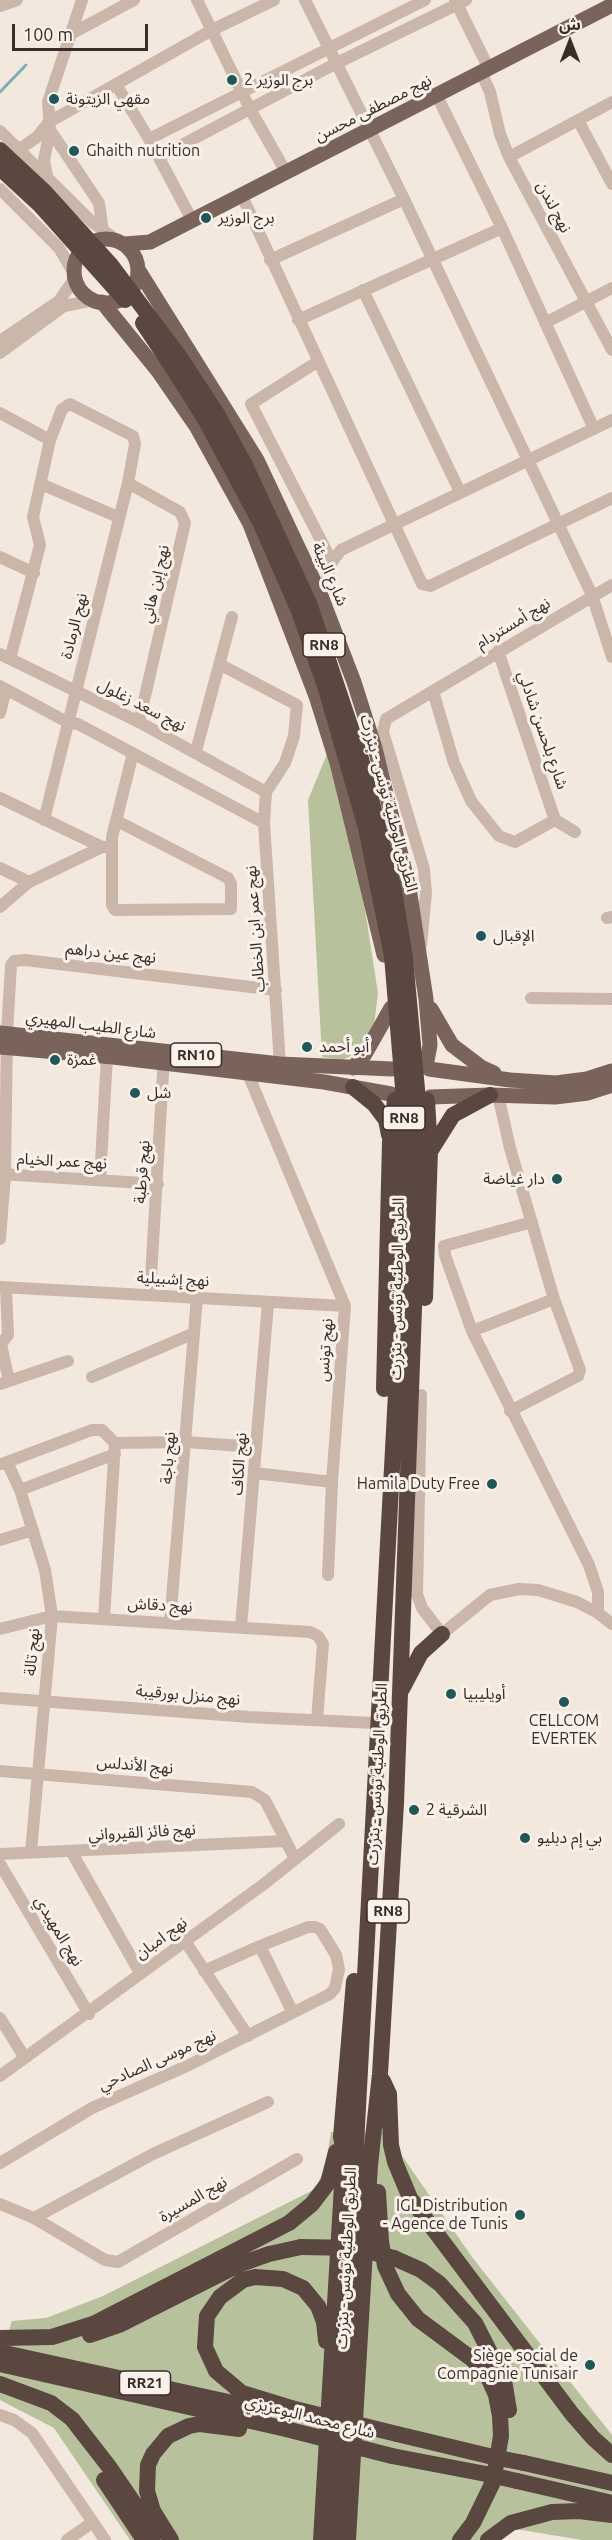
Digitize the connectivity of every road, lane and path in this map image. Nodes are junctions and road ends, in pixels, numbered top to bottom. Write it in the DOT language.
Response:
graph roads {
  1 [pos="17,0"];
  2 [pos="82,0"];
  3 [pos="134,0"];
  4 [pos="197,0"];
  5 [pos="274,0"];
  6 [pos="305,0"];
  7 [pos="425,0"];
  8 [pos="460,1"];
  9 [pos="611,5"];
  10 [pos="0,6"];
  11 [pos="212,30"];
  12 [pos="71,34"];
  13 [pos="327,50"];
  14 [pos="335,64"];
  15 [pos="485,72"];
  16 [pos="117,86"];
  17 [pos="242,92"];
  18 [pos="437,96"];
  19 [pos="612,102"];
  20 [pos="250,109"];
  21 [pos="578,120"];
  22 [pos="50,126"];
  23 [pos="369,130"];
  24 [pos="0,131"];
  25 [pos="149,139"];
  26 [pos="20,149"];
  27 [pos="0,150"];
  28 [pos="159,157"];
  29 [pos="509,157"];
  30 [pos="0,168"];
  31 [pos="286,172"];
  32 [pos="48,176"];
  33 [pos="612,184"];
  34 [pos="0,189"];
  35 [pos="242,196"];
  36 [pos="404,199"];
  37 [pos="192,220"];
  38 [pos="501,228"];
  39 [pos="103,231"];
  40 [pos="150,242"];
  41 [pos="121,243"];
  42 [pos="432,259"];
  43 [pos="270,260"];
  44 [pos="138,268"];
  45 [pos="75,277"];
  46 [pos="612,288"];
  47 [pos="363,290"];
  48 [pos="98,301"];
  49 [pos="586,302"];
  50 [pos="298,320"];
  51 [pos="544,323"];
  52 [pos="0,341"];
  53 [pos="612,350"];
  54 [pos="0,353"];
  55 [pos="174,359"];
  56 [pos="317,362"];
  57 [pos="0,413"];
  58 [pos="612,420"];
  59 [pos="594,429"];
  60 [pos="50,440"];
  61 [pos="528,460"];
  62 [pos="128,483"];
  63 [pos="41,484"];
  64 [pos="460,492"];
  65 [pos="612,498"];
  66 [pos="118,517"];
  67 [pos="250,524"];
  68 [pos="557,524"];
  69 [pos="393,525"];
  70 [pos="0,557"];
  71 [pos="332,562"];
  72 [pos="34,573"];
  73 [pos="612,585"];
  74 [pos="592,595"];
  75 [pos="321,596"];
  76 [pos="293,597"];
  77 [pos="232,617"];
  78 [pos="498,651"];
  79 [pos="5,657"];
  80 [pos="612,657"];
  81 [pos="221,665"];
  82 [pos="3,688"];
  83 [pos="75,689"];
  84 [pos="433,691"];
  85 [pos="0,713"];
  86 [pos="140,722"];
  87 [pos="69,723"];
  88 [pos="196,751"];
  89 [pos="133,753"];
  90 [pos="267,792"];
  91 [pos="0,798"];
  92 [pos="44,820"];
  93 [pos="555,820"];
  94 [pos="117,821"];
  95 [pos="264,823"];
  96 [pos="575,832"];
  97 [pos="107,847"];
  98 [pos="0,868"];
  99 [pos="29,882"];
  100 [pos="0,907"];
  101 [pos="420,949"];
  102 [pos="398,957"];
  103 [pos="276,990"];
  104 [pos="531,998"];
  105 [pos="426,999"];
  106 [pos="612,999"];
  107 [pos="391,1008"];
  108 [pos="3,1040"];
  109 [pos="107,1056"];
  110 [pos="164,1057"];
  111 [pos="280,1064"];
  112 [pos="428,1067"];
  113 [pos="353,1068"];
  114 [pos="393,1068"];
  115 [pos="612,1071"];
  116 [pos="248,1074"];
  117 [pos="510,1080"];
  118 [pos="612,1084"];
  119 [pos="353,1088"];
  120 [pos="494,1095"];
  121 [pos="393,1097"];
  122 [pos="428,1099"];
  123 [pos="390,1142"];
  124 [pos="430,1151"];
  125 [pos="3,1174"];
  126 [pos="100,1180"];
  127 [pos="158,1184"];
  128 [pos="532,1222"];
  129 [pos="427,1234"];
  130 [pos="0,1239"];
  131 [pos="444,1246"];
  132 [pos="409,1281"];
  133 [pos="3,1288"];
  134 [pos="150,1294"];
  135 [pos="196,1297"];
  136 [pos="554,1299"];
  137 [pos="268,1303"];
  138 [pos="345,1306"];
  139 [pos="472,1331"];
  140 [pos="192,1334"];
  141 [pos="68,1361"];
  142 [pos="92,1377"];
  143 [pos="5,1382"];
  144 [pos="422,1395"];
  145 [pos="510,1411"];
  146 [pos="186,1443"];
  147 [pos="256,1447"];
  148 [pos="115,1448"];
  149 [pos="4,1463"];
  150 [pos="255,1473"];
  151 [pos="332,1482"];
  152 [pos="20,1490"];
  153 [pos="408,1520"];
  154 [pos="33,1530"];
  155 [pos="387,1536"];
  156 [pos="0,1540"];
  157 [pos="328,1575"];
  158 [pos="598,1612"];
  159 [pos="52,1616"];
  160 [pos="104,1618"];
  161 [pos="170,1622"];
  162 [pos="612,1624"];
  163 [pos="241,1627"];
  164 [pos="0,1629"];
  165 [pos="442,1634"];
  166 [pos="0,1698"];
  167 [pos="398,1698"];
  168 [pos="44,1701"];
  169 [pos="317,1720"];
  170 [pos="376,1723"];
  171 [pos="0,1771"];
  172 [pos="37,1774"];
  173 [pos="339,1824"];
  174 [pos="285,1841"];
  175 [pos="71,1851"];
  176 [pos="31,1852"];
  177 [pos="0,1854"];
  178 [pos="370,1856"];
  179 [pos="296,1859"];
  180 [pos="0,1864"];
  181 [pos="185,1941"];
  182 [pos="260,1946"];
  183 [pos="204,1971"];
  184 [pos="140,1973"];
  185 [pos="292,2011"];
  186 [pos="89,2014"];
  187 [pos="0,2018"];
  188 [pos="248,2036"];
  189 [pos="25,2058"];
  190 [pos="380,2074"];
  191 [pos="0,2076"];
  192 [pos="268,2102"];
  193 [pos="375,2122"];
  194 [pos="341,2137"];
  195 [pos="297,2158"];
  196 [pos="0,2163"];
  197 [pos="0,2204"];
  198 [pos="34,2218"];
  199 [pos="0,2338"];
  200 [pos="0,2352"];
  201 [pos="0,2364"];
  202 [pos="0,2384"];
  203 [pos="330,2397"];
  204 [pos="41,2400"];
  205 [pos="0,2415"];
  206 [pos="289,2423"];
  207 [pos="612,2455"];
  208 [pos="612,2483"];
  209 [pos="612,2503"];
  210 [pos="612,2515"];
  211 [pos="93,2522"];
  212 [pos="67,2540"];
  213 [pos="105,2540"];
  214 [pos="144,2540"];
  215 [pos="158,2540"];
  216 [pos="171,2540"];
  217 [pos="319,2540"];
  218 [pos="335,2540"];
  219 [pos="348,2540"];
  220 [pos="460,2540"];
  221 [pos="471,2540"];
  222 [pos="488,2540"];
  1 -- 10 [label="street"];
  2 -- 12 [label="street"];
  3 -- 12 [label="street"];
  4 -- 11 [label="street"];
  5 -- 11 [label="street"];
  6 -- 13 [label="street"];
  7 -- 13 [label="street"];
  8 -- 14 [label="street"];
  8 -- 15 [label="street, نهج لندن"];
  9 -- 15 [label="main road, نهج مصطفى محسن"];
  11 -- 16 [label="street"];
  11 -- 17 [label="street"];
  12 -- 22 [label="street"];
  13 -- 14 [label="street"];
  13 -- 17 [label="street"];
  14 -- 20 [label="street"];
  14 -- 23 [label="street"];
  15 -- 18 [label="main road, نهج مصطفى محسن"];
  15 -- 29 [label="street, نهج لندن"];
  16 -- 22 [label="street"];
  16 -- 25 [label="street"];
  17 -- 20 [label="street"];
  17 -- 25 [label="street"];
  18 -- 23 [label="main road, نهج مصطفى محسن"];
  18 -- 38 [label="street"];
  19 -- 21 [label="street"];
  20 -- 28 [label="street"];
  20 -- 31 [label="street"];
  21 -- 29 [label="street"];
  21 -- 33 [label="street"];
  22 -- 26 [label="street"];
  22 -- 32 [label="street"];
  22 -- 39 [label="street"];
  23 -- 31 [label="main road, نهج مصطفى محسن"];
  23 -- 36 [label="street"];
  24 -- 26 [label="street"];
  25 -- 28 [label="street"];
  26 -- 32 [label="street"];
  27 -- 55 [label="highway, الطريق الوطنية تونس - بنزرت / RN8, bridge"];
  28 -- 37 [label="street"];
  29 -- 49 [label="street, نهج لندن"];
  30 -- 55 [label="highway, الطريق الوطنية تونس - بنزرت / RN8, bridge"];
  31 -- 35 [label="main road, نهج مصطفى محسن"];
  32 -- 39 [label="street"];
  34 -- 45 [label="street"];
  35 -- 37 [label="main road, نهج مصطفى محسن"];
  35 -- 43 [label="street"];
  36 -- 42 [label="street"];
  36 -- 43 [label="street"];
  37 -- 40 [label="main road, نهج مصطفى محسن"];
  38 -- 42 [label="street"];
  38 -- 51 [label="street"];
  39 -- 41 [label="street"];
  40 -- 41 [label="main road"];
  40 -- 44 [label="main road"];
  41 -- 44 [label="main road"];
  41 -- 45 [label="main road"];
  42 -- 47 [label="street"];
  42 -- 61 [label="street"];
  43 -- 50 [label="street"];
  44 -- 48 [label="main road"];
  44 -- 75 [label="main road, شارع البيئة"];
  45 -- 48 [label="main road"];
  45 -- 52 [label="street"];
  46 -- 49 [label="street"];
  47 -- 50 [label="street"];
  47 -- 64 [label="street"];
  48 -- 54 [label="street"];
  48 -- 67 [label="main road"];
  49 -- 51 [label="street"];
  49 -- 53 [label="street, نهج لندن"];
  50 -- 56 [label="street"];
  51 -- 59 [label="street"];
  55 -- 76 [label="highway, الطريق الوطنية تونس - بنزرت / RN8"];
  55 -- 102 [label="highway, الطريق الوطنية تونس - بنزرت / RN8"];
  56 -- 69 [label="street"];
  56 -- 71 [label="street"];
  57 -- 60 [label="street"];
  58 -- 59 [label="street"];
  59 -- 61 [label="street"];
  60 -- 62 [label="street, نهج الرمادة"];
  60 -- 63 [label="street"];
  61 -- 64 [label="street"];
  61 -- 68 [label="street"];
  62 -- 66 [label="street, نهج الرمادة"];
  62 -- 86 [label="street, نهج إبن هاني"];
  63 -- 66 [label="street"];
  63 -- 72 [label="street"];
  64 -- 69 [label="street"];
  65 -- 68 [label="street"];
  66 -- 83 [label="street, نهج الرمادة"];
  67 -- 76 [label="highway, RN8"];
  67 -- 107 [label="main road"];
  68 -- 69 [label="street"];
  68 -- 74 [label="street"];
  69 -- 71 [label="street"];
  70 -- 72 [label="street"];
  71 -- 75 [label="street"];
  72 -- 79 [label="street"];
  73 -- 74 [label="street, نهج أمستردام"];
  74 -- 78 [label="street, نهج أمستردام"];
  74 -- 80 [label="street"];
  75 -- 101 [label="main road, شارع البيئة"];
  76 -- 102 [label="highway, الطريق الوطنية تونس - بنزرت / RN8"];
  77 -- 81 [label="street"];
  78 -- 84 [label="street, نهج أمستردام"];
  78 -- 93 [label="street, شارع بلحسن شادلي"];
  79 -- 83 [label="street, نهج سعد زغلول"];
  81 -- 88 [label="street"];
  81 -- 90 [label="street"];
  82 -- 85 [label="street"];
  82 -- 87 [label="street"];
  83 -- 86 [label="street, نهج سعد زغلول"];
  83 -- 87 [label="street, نهج الرمادة"];
  84 -- 93 [label="street"];
  84 -- 101 [label="street, نهج أمستردام"];
  86 -- 88 [label="street, نهج سعد زغلول"];
  87 -- 89 [label="street"];
  87 -- 92 [label="street, نهج الرمادة"];
  88 -- 90 [label="street, نهج سعد زغلول"];
  89 -- 94 [label="street"];
  89 -- 95 [label="street"];
  90 -- 95 [label="street, نهج عمر ابن الخطاب"];
  91 -- 92 [label="street"];
  92 -- 97 [label="street"];
  93 -- 96 [label="street"];
  94 -- 97 [label="street"];
  94 -- 97 [label="street"];
  95 -- 103 [label="street, نهج عمر ابن الخطاب"];
  97 -- 99 [label="street"];
  98 -- 99 [label="street"];
  99 -- 100 [label="street"];
  101 -- 105 [label="main road, شارع البيئة"];
  102 -- 132 [label="highway, الطريق الوطنية تونس - بنزرت / RN8, bridge"];
  103 -- 108 [label="street, نهج عين دراهم"];
  103 -- 111 [label="street, نهج عمر ابن الخطاب"];
  104 -- 106 [label="street"];
  105 -- 112 [label="main road, شارع البيئة"];
  105 -- 117 [label="main road"];
  107 -- 113 [label="main road"];
  107 -- 114 [label="main road"];
  108 -- 109 [label="main road, شارع الطيب المهيري / RN10"];
  108 -- 110 [label="main road, شارع الطيب المهيري / RN10"];
  108 -- 125 [label="street, نهج عين دراهم"];
  109 -- 110 [label="main road, شارع الطيب المهيري / RN10"];
  109 -- 126 [label="street"];
  110 -- 111 [label="main road, شارع الطيب المهيري / RN10"];
  110 -- 116 [label="main road, شارع الطيب المهيري / RN10"];
  110 -- 127 [label="street, نهج قرطبة"];
  111 -- 113 [label="main road, شارع الطيب المهيري / RN10"];
  112 -- 114 [label="main road, RN10"];
  112 -- 117 [label="main road, RN10"];
  112 -- 122 [label="main road"];
  113 -- 114 [label="main road, شارع الطيب المهيري / RN10"];
  114 -- 121 [label="main road"];
  115 -- 117 [label="main road, RN10"];
  116 -- 119 [label="main road, شارع الطيب المهيري / RN10"];
  116 -- 138 [label="street, نهج تونس"];
  118 -- 120 [label="main road, RN10"];
  119 -- 121 [label="main road, شارع الطيب المهيري / RN10"];
  119 -- 123 [label="highway"];
  120 -- 122 [label="main road, RN10"];
  120 -- 124 [label="highway"];
  120 -- 128 [label="street"];
  121 -- 122 [label="main road, RN10"];
  121 -- 123 [label="highway"];
  122 -- 124 [label="highway"];
  123 -- 155 [label="highway"];
  124 -- 129 [label="highway"];
  125 -- 126 [label="street, نهج عمر الخيام"];
  125 -- 130 [label="street, نهج عين دراهم"];
  126 -- 127 [label="street, نهج عمر الخيام"];
  127 -- 134 [label="street, نهج قرطبة"];
  128 -- 131 [label="street"];
  128 -- 136 [label="street"];
  129 -- 131 [label="street"];
  129 -- 144 [label="highway"];
  131 -- 139 [label="street"];
  132 -- 153 [label="highway, الطريق الوطنية تونس - بنزرت / RN8"];
  132 -- 155 [label="highway, الطريق الوطنية تونس - بنزرت / RN8"];
  133 -- 134 [label="street, نهج إشبيلية"];
  133 -- 143 [label="street"];
  134 -- 135 [label="street, نهج إشبيلية"];
  135 -- 137 [label="street, نهج إشبيلية"];
  135 -- 140 [label="street, نهج باجة"];
  136 -- 139 [label="street"];
  136 -- 145 [label="street"];
  137 -- 138 [label="street, نهج إشبيلية"];
  137 -- 147 [label="street, نهج الكاف"];
  138 -- 151 [label="street, نهج تونس"];
  139 -- 145 [label="street"];
  140 -- 142 [label="street"];
  140 -- 146 [label="street, نهج باجة"];
  141 -- 143 [label="street"];
  144 -- 153 [label="highway, RN8"];
  144 -- 165 [label="street"];
  145 -- 158 [label="street"];
  146 -- 147 [label="street"];
  146 -- 148 [label="street"];
  146 -- 161 [label="street, نهج باجة"];
  147 -- 150 [label="street, نهج الكاف"];
  148 -- 149 [label="street"];
  148 -- 152 [label="street"];
  148 -- 160 [label="street"];
  149 -- 152 [label="street, نهج تالة"];
  150 -- 151 [label="street"];
  150 -- 163 [label="street, نهج الكاف"];
  151 -- 157 [label="street, نهج تونس"];
  152 -- 154 [label="street, نهج تالة"];
  153 -- 167 [label="highway, الطريق الوطنية تونس - بنزرت / RN8"];
  154 -- 156 [label="street"];
  154 -- 159 [label="street, نهج تالة"];
  155 -- 170 [label="highway, الطريق الوطنية تونس - بنزرت / RN8"];
  158 -- 162 [label="street"];
  158 -- 165 [label="street"];
  159 -- 160 [label="street, نهج دقاش"];
  159 -- 164 [label="street, نهج دقاش"];
  159 -- 168 [label="street, نهج تالة"];
  160 -- 161 [label="street, نهج دقاش"];
  161 -- 163 [label="street, نهج دقاش"];
  163 -- 169 [label="street, نهج دقاش"];
  165 -- 167 [label="highway"];
  166 -- 168 [label="street, نهج منزل بورقيبة"];
  167 -- 190 [label="highway, الطريق الوطنية تونس - بنزرت / RN8"];
  168 -- 169 [label="street, نهج منزل بورقيبة"];
  168 -- 172 [label="street, نهج تالة"];
  169 -- 170 [label="street, نهج منزل بورقيبة"];
  170 -- 178 [label="highway, الطريق الوطنية تونس - بنزرت / RN8"];
  171 -- 172 [label="street, نهج الأندلس"];
  172 -- 174 [label="street, نهج الأندلس"];
  172 -- 176 [label="street, نهج تالة"];
  173 -- 179 [label="street, نهج امبان"];
  174 -- 175 [label="street, نهج فائز القيرواني"];
  174 -- 179 [label="street"];
  175 -- 176 [label="street, نهج فائز القيرواني"];
  175 -- 184 [label="street"];
  176 -- 177 [label="street, نهج فائز القيرواني"];
  178 -- 194 [label="highway, RN8"];
  178 -- 218 [label="highway, الطريق الوطنية تونس - بنزرت / RN8"];
  179 -- 181 [label="street, نهج امبان"];
  180 -- 186 [label="street, نهج المهيدي"];
  181 -- 183 [label="street"];
  181 -- 184 [label="street, نهج امبان"];
  182 -- 183 [label="street"];
  182 -- 185 [label="street"];
  182 -- 185 [label="street, نهج موسى الصادحي"];
  183 -- 188 [label="street"];
  184 -- 186 [label="street, نهج امبان"];
  185 -- 188 [label="street, نهج موسى الصادحي"];
  186 -- 189 [label="street, نهج امبان"];
  187 -- 189 [label="street"];
  188 -- 196 [label="street, نهج موسى الصادحي"];
  189 -- 191 [label="street, نهج امبان"];
  190 -- 193 [label="highway, الطريق الوطنية تونس - بنزرت / RN8"];
  190 -- 207 [label="highway"];
  192 -- 198 [label="street"];
  193 -- 219 [label="highway, الطريق الوطنية تونس - بنزرت / RN8"];
  193 -- 220 [label="highway"];
  194 -- 199 [label="highway"];
  194 -- 203 [label="highway, RN8"];
  195 -- 198 [label="street, نهج المسيرة"];
  197 -- 198 [label="street"];
  199 -- 221 [label="highway, bridge"];
  200 -- 206 [label="highway, شارع محمد البوعزيزي / RR21"];
  201 -- 206 [label="highway, شارع محمد البوعزيزي / RR21"];
  202 -- 204 [label="highway"];
  203 -- 206 [label="highway"];
  203 -- 217 [label="highway, RN8"];
  204 -- 214 [label="highway"];
  204 -- 215 [label="highway"];
  205 -- 211 [label="street"];
  206 -- 208 [label="highway, شارع محمد البوعزيزي / RR21, bridge"];
  206 -- 209 [label="highway, شارع محمد البوعزيزي / RR21, bridge"];
  206 -- 216 [label="highway"];
  210 -- 222 [label="highway"];
  211 -- 212 [label="street"];
  211 -- 213 [label="street"];
}
